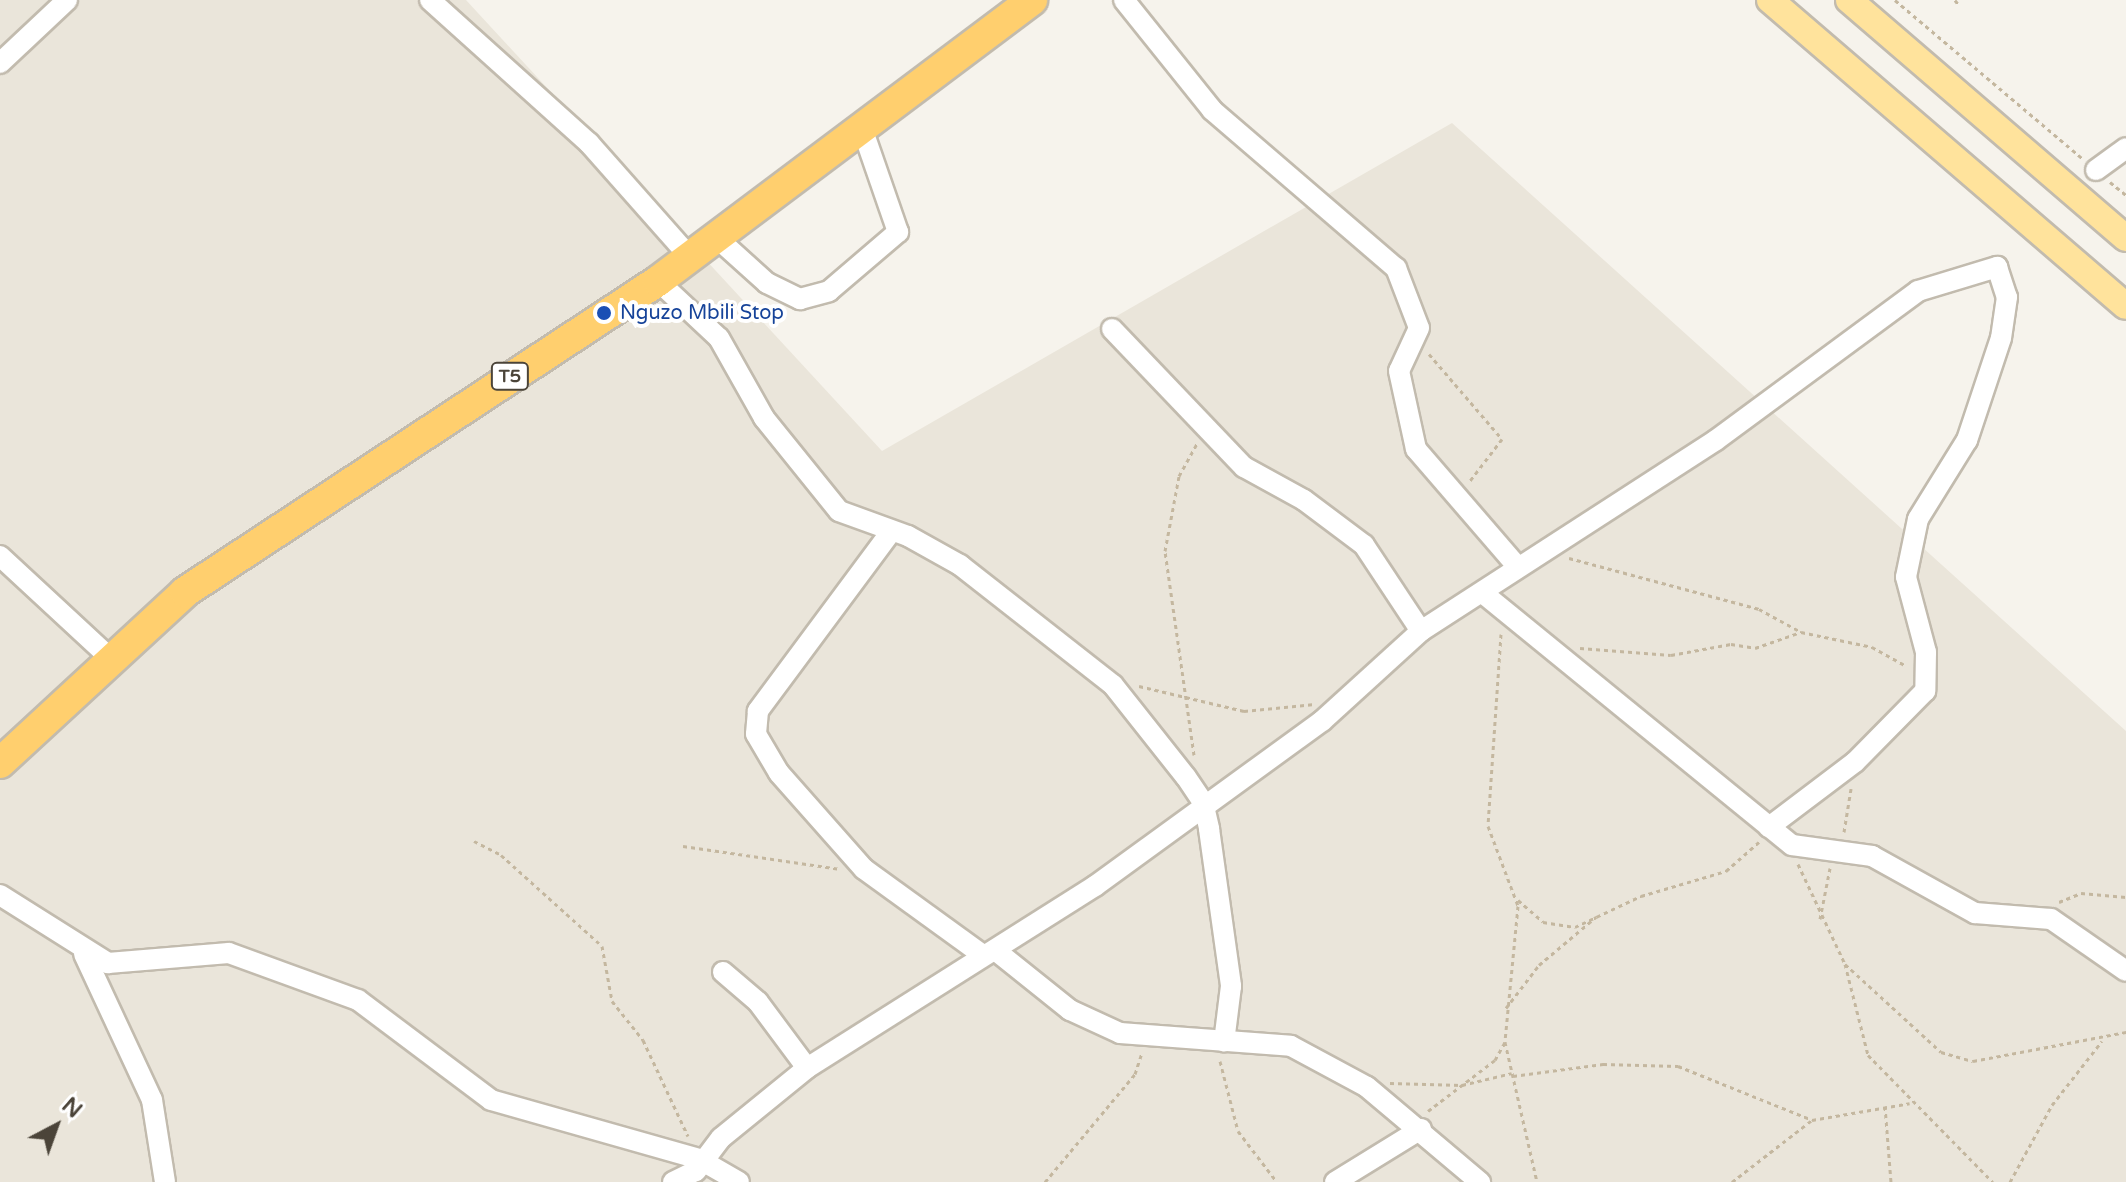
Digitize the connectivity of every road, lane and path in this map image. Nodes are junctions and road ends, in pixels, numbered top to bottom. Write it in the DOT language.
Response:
graph roads {
  1 [pos="67,0"];
  2 [pos="430,0"];
  3 [pos="1032,0"];
  4 [pos="1124,0"];
  5 [pos="1770,0"];
  6 [pos="1849,0"];
  7 [pos="1895,0"];
  8 [pos="0,63"];
  9 [pos="863,131"];
  10 [pos="2126,148"];
  11 [pos="2096,170"];
  12 [pos="2126,195"];
  13 [pos="717,238"];
  14 [pos="2126,238"];
  15 [pos="690,257"];
  16 [pos="658,281"];
  17 [pos="2126,306"];
  18 [pos="1112,329"];
  19 [pos="1419,333"];
  20 [pos="1208,426"];
  21 [pos="1461,494"];
  22 [pos="890,533"];
  23 [pos="1541,550"];
  24 [pos="0,556"];
  25 [pos="1518,567"];
  26 [pos="1484,594"];
  27 [pos="1504,614"];
  28 [pos="1421,631"];
  29 [pos="1801,632"];
  30 [pos="1552,655"];
  31 [pos="109,657"];
  32 [pos="1928,677"];
  33 [pos="1113,685"];
  34 [pos="1183,694"];
  35 [pos="1338,709"];
  36 [pos="1855,762"];
  37 [pos="0,763"];
  38 [pos="1204,804"];
  39 [pos="1769,827"];
  40 [pos="474,841"];
  41 [pos="1792,845"];
  42 [pos="683,846"];
  43 [pos="1842,848"];
  44 [pos="864,869"];
  45 [pos="0,895"];
  46 [pos="1515,897"];
  47 [pos="2126,897"];
  48 [pos="2040,915"];
  49 [pos="1597,916"];
  50 [pos="1820,919"];
  51 [pos="989,953"];
  52 [pos="84,954"];
  53 [pos="1845,964"];
  54 [pos="2126,971"];
  55 [pos="723,972"];
  56 [pos="1506,1008"];
  57 [pos="2126,1032"];
  58 [pos="1144,1037"];
  59 [pos="2102,1041"];
  60 [pos="1220,1042"];
  61 [pos="1505,1042"];
  62 [pos="807,1068"];
  63 [pos="1512,1074"];
  64 [pos="1462,1085"];
  65 [pos="1367,1087"];
  66 [pos="1910,1103"];
  67 [pos="1885,1106"];
  68 [pos="1812,1120"];
  69 [pos="1417,1126"];
  70 [pos="701,1161"];
  71 [pos="165,1182"];
  72 [pos="673,1182"];
  73 [pos="739,1182"];
  74 [pos="1045,1182"];
  75 [pos="1277,1182"];
  76 [pos="1335,1182"];
  77 [pos="1480,1182"];
  78 [pos="1537,1182"];
  79 [pos="1732,1182"];
  80 [pos="1891,1182"];
  81 [pos="1993,1182"];
  82 [pos="2010,1182"];
  1 -- 8 [label="street"];
  2 -- 15 [label="street"];
  3 -- 9 [label="highway, T5"];
  4 -- 19 [label="street"];
  5 -- 17 [label="main road"];
  6 -- 14 [label="main road"];
  7 -- 11 [label="path"];
  9 -- 13 [label="highway, T5"];
  9 -- 13 [label="street"];
  10 -- 11 [label="street"];
  11 -- 12 [label="path"];
  13 -- 15 [label="highway, T5"];
  15 -- 16 [label="highway, T5"];
  16 -- 22 [label="street"];
  16 -- 31 [label="highway, T5"];
  18 -- 20 [label="street"];
  19 -- 21 [label="street"];
  19 -- 21 [label="path"];
  20 -- 28 [label="street"];
  20 -- 34 [label="path"];
  21 -- 25 [label="street"];
  22 -- 33 [label="street"];
  22 -- 44 [label="street"];
  23 -- 25 [label="street"];
  23 -- 29 [label="path"];
  23 -- 32 [label="street"];
  24 -- 31 [label="street"];
  25 -- 26 [label="street"];
  26 -- 27 [label="street"];
  26 -- 28 [label="street"];
  27 -- 30 [label="street"];
  27 -- 46 [label="path"];
  28 -- 35 [label="street"];
  29 -- 30 [label="path"];
  29 -- 32 [label="path"];
  30 -- 39 [label="street"];
  31 -- 37 [label="highway, T5"];
  32 -- 36 [label="street"];
  33 -- 34 [label="path"];
  33 -- 38 [label="street"];
  34 -- 35 [label="path"];
  34 -- 38 [label="path"];
  35 -- 38 [label="street"];
  36 -- 39 [label="street"];
  36 -- 43 [label="path"];
  38 -- 51 [label="street"];
  38 -- 60 [label="street"];
  39 -- 41 [label="street"];
  39 -- 49 [label="path"];
  40 -- 70 [label="path"];
  41 -- 43 [label="street"];
  41 -- 50 [label="path"];
  42 -- 44 [label="path"];
  43 -- 48 [label="street"];
  43 -- 50 [label="path"];
  44 -- 51 [label="street"];
  45 -- 52 [label="street"];
  46 -- 49 [label="path"];
  46 -- 56 [label="path"];
  47 -- 48 [label="path"];
  48 -- 54 [label="street"];
  49 -- 56 [label="path"];
  50 -- 53 [label="path"];
  51 -- 58 [label="street"];
  51 -- 62 [label="street"];
  52 -- 70 [label="street"];
  52 -- 71 [label="street"];
  53 -- 59 [label="path"];
  53 -- 66 [label="path"];
  55 -- 62 [label="street"];
  56 -- 61 [label="path"];
  57 -- 59 [label="path"];
  58 -- 60 [label="street"];
  58 -- 74 [label="path"];
  59 -- 82 [label="path"];
  60 -- 65 [label="street"];
  60 -- 75 [label="path"];
  61 -- 63 [label="path"];
  61 -- 64 [label="path"];
  62 -- 70 [label="street"];
  63 -- 64 [label="path"];
  63 -- 68 [label="path"];
  63 -- 78 [label="path"];
  64 -- 65 [label="path"];
  64 -- 69 [label="path"];
  65 -- 69 [label="street"];
  66 -- 67 [label="path"];
  66 -- 81 [label="path"];
  67 -- 68 [label="path"];
  67 -- 80 [label="path"];
  68 -- 79 [label="path"];
  69 -- 76 [label="street"];
  69 -- 77 [label="street"];
  70 -- 72 [label="street"];
  70 -- 73 [label="street"];
}
